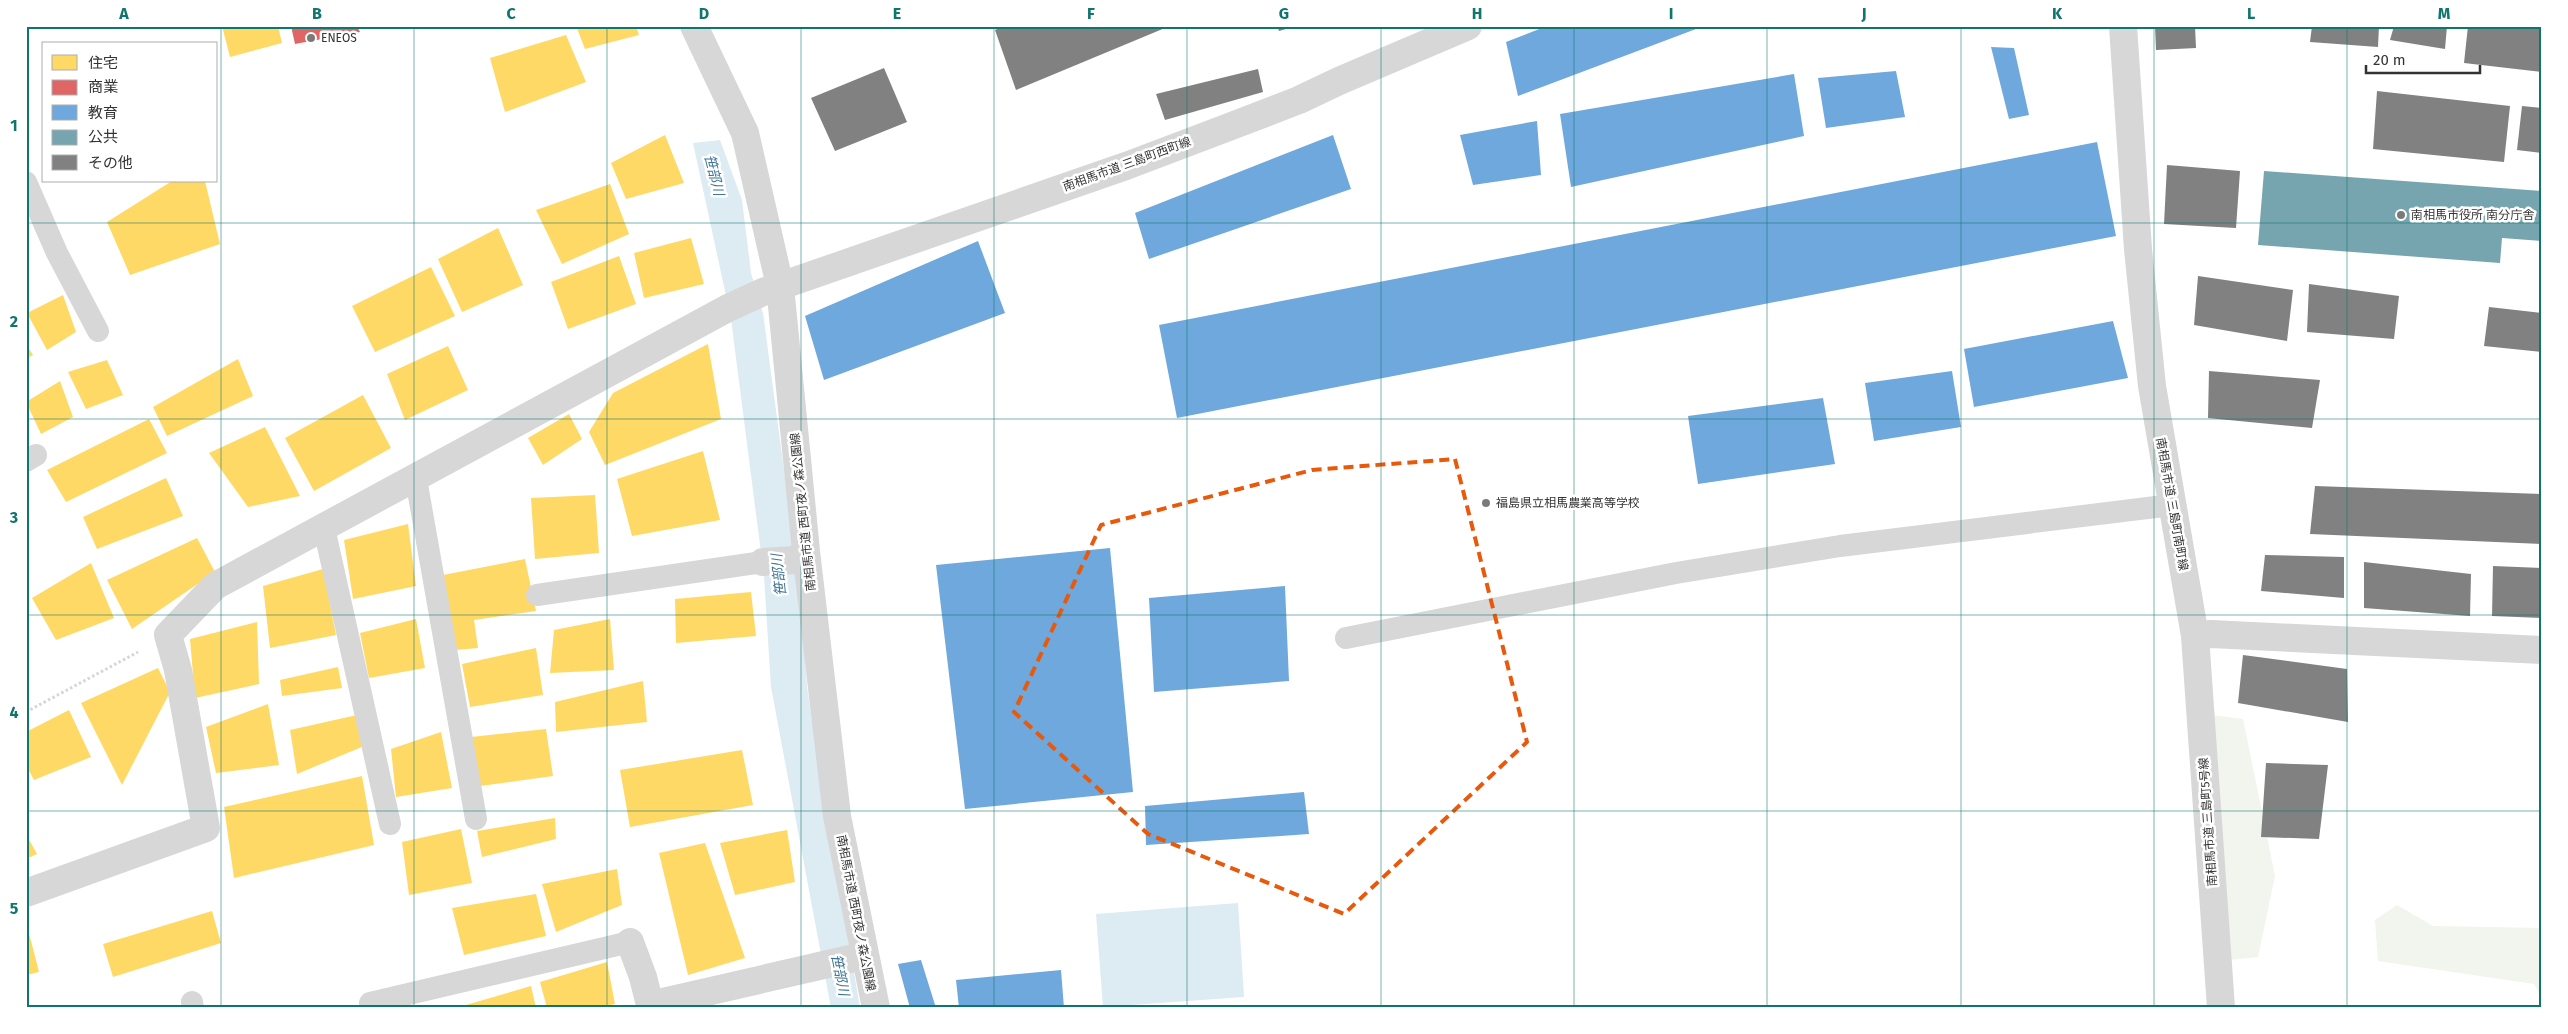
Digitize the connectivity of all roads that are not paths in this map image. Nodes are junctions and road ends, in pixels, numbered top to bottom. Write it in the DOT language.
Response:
graph roads {
  1 [pos="694,26"];
  2 [pos="1468,26"];
  3 [pos="2123,26"];
  4 [pos="26,182"];
  5 [pos="772,289"];
  6 [pos="98,331"];
  7 [pos="416,479"];
  8 [pos="2172,505"];
  9 [pos="324,528"];
  10 [pos="801,556"];
  11 [pos="763,562"];
  12 [pos="537,595"];
  13 [pos="2195,636"];
  14 [pos="1346,638"];
  15 [pos="2542,650"];
  16 [pos="476,819"];
  17 [pos="390,824"];
  18 [pos="26,893"];
  19 [pos="630,942"];
  20 [pos="860,957"];
  21 [pos="370,1003"];
  22 [pos="876,1008"];
  23 [pos="2220,1008"];
  1 -- 5 [label="street, 南相馬市道 西町夜ノ森公園線"];
  2 -- 5 [label="street, 南相馬市道 三島町西町線"];
  3 -- 8 [label="street, 南相馬市道 三島町南町線"];
  4 -- 6 [label="lane"];
  5 -- 7 [label="street, 南相馬市道 三島町西町線"];
  5 -- 10 [label="street, 南相馬市道 西町夜ノ森公園線"];
  7 -- 9 [label="street, 南相馬市道 三島町西町線"];
  7 -- 16 [label="lane"];
  8 -- 13 [label="street, 南相馬市道 三島町南町線"];
  8 -- 14 [label="lane"];
  9 -- 17 [label="lane"];
  9 -- 18 [label="street, 南相馬市道 三島町西町線"];
  10 -- 11 [label="street"];
  10 -- 20 [label="street, 南相馬市道 西町夜ノ森公園線"];
  11 -- 12 [label="lane"];
  13 -- 15 [label="street"];
  13 -- 23 [label="street, 南相馬市道 三島町5号線"];
  19 -- 20 [label="street"];
  19 -- 21 [label="lane"];
  20 -- 22 [label="street, 南相馬市道 西町夜ノ森公園線"];
}
